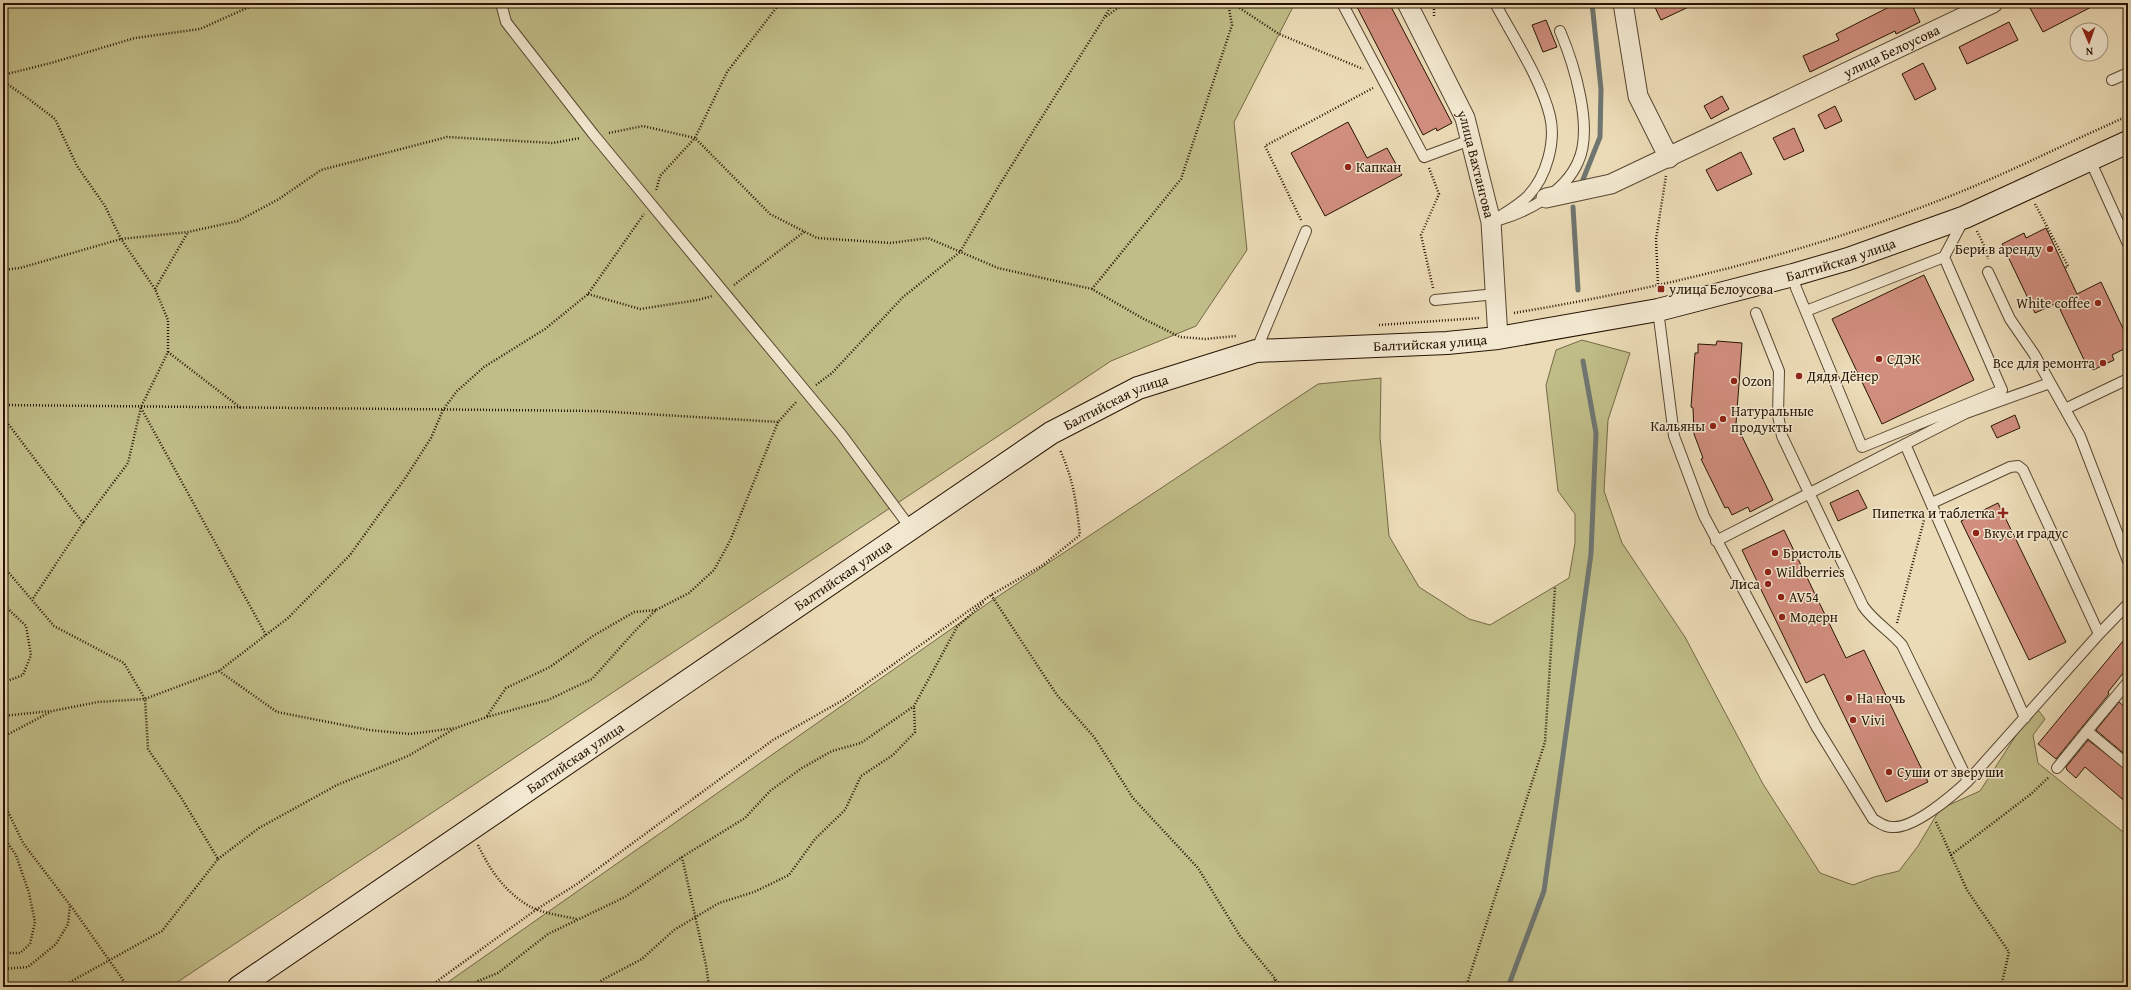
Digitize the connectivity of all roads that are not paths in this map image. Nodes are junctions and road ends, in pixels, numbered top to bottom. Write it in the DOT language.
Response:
graph roads {
  1 [pos="501,3"];
  2 [pos="1342,3"];
  3 [pos="1407,3"];
  4 [pos="1496,3"];
  5 [pos="1993,3"];
  6 [pos="1623,5"];
  7 [pos="1560,31"];
  8 [pos="2128,73"];
  9 [pos="2112,80"];
  10 [pos="1470,140"];
  11 [pos="2128,142"];
  12 [pos="1670,158"];
  13 [pos="2090,160"];
  14 [pos="1546,198"];
  15 [pos="1965,217"];
  16 [pos="1491,222"];
  17 [pos="1306,231"];
  18 [pos="2128,244"];
  19 [pos="1944,257"];
  20 [pos="1988,272"];
  21 [pos="1792,275"];
  22 [pos="1496,294"];
  23 [pos="1435,300"];
  24 [pos="1658,310"];
  25 [pos="1806,311"];
  26 [pos="1756,312"];
  27 [pos="1498,338"];
  28 [pos="1259,342"];
  29 [pos="2128,379"];
  30 [pos="2050,383"];
  31 [pos="2064,409"];
  32 [pos="1905,444"];
  33 [pos="1808,494"];
  34 [pos="1931,501"];
  35 [pos="912,530"];
  36 [pos="1716,541"];
  37 [pos="2128,561"];
  38 [pos="2128,604"];
  39 [pos="2099,634"];
  40 [pos="2128,682"];
  41 [pos="2125,693"];
  42 [pos="2025,718"];
  43 [pos="2087,731"];
  44 [pos="2128,766"];
  45 [pos="2057,768"];
  46 [pos="1968,780"];
  47 [pos="239,987"];
  1 -- 35 [label="lane"];
  2 -- 10 [label="lane"];
  3 -- 10 [label="street, улица Вахтангова"];
  4 -- 16 [label="lane"];
  5 -- 12 [label="street, улица Белоусова"];
  6 -- 12 [label="street"];
  7 -- 14 [label="lane"];
  8 -- 9 [label="lane"];
  10 -- 16 [label="street, улица Вахтангова"];
  11 -- 13 [label="main road, Балтийская улица"];
  12 -- 14 [label="street, улица Белоусова"];
  13 -- 15 [label="main road, Балтийская улица"];
  13 -- 18 [label="lane"];
  14 -- 16 [label="lane"];
  15 -- 19 [label="lane"];
  15 -- 21 [label="main road, Балтийская улица"];
  16 -- 22 [label="street, улица Вахтангова"];
  17 -- 28 [label="lane"];
  19 -- 25 [label="lane"];
  19 -- 25 [label="lane"];
  20 -- 30 [label="lane"];
  21 -- 24 [label="main road, Балтийская улица"];
  21 -- 25 [label="lane"];
  22 -- 23 [label="lane"];
  22 -- 27 [label="street, улица Вахтангова"];
  24 -- 27 [label="main road, Балтийская улица"];
  24 -- 36 [label="lane"];
  26 -- 33 [label="lane"];
  27 -- 28 [label="main road, Балтийская улица"];
  28 -- 35 [label="main road, Балтийская улица"];
  29 -- 31 [label="lane"];
  30 -- 31 [label="lane"];
  30 -- 32 [label="lane"];
  31 -- 37 [label="lane"];
  32 -- 33 [label="lane"];
  32 -- 34 [label="lane"];
  33 -- 36 [label="lane"];
  33 -- 46 [label="lane"];
  34 -- 39 [label="lane"];
  34 -- 42 [label="lane"];
  35 -- 47 [label="main road, Балтийская улица"];
  36 -- 46 [label="lane"];
  38 -- 39 [label="lane"];
  39 -- 42 [label="lane"];
  40 -- 41 [label="lane"];
  41 -- 43 [label="lane"];
  42 -- 46 [label="lane"];
  43 -- 44 [label="lane"];
  43 -- 45 [label="lane"];
}
